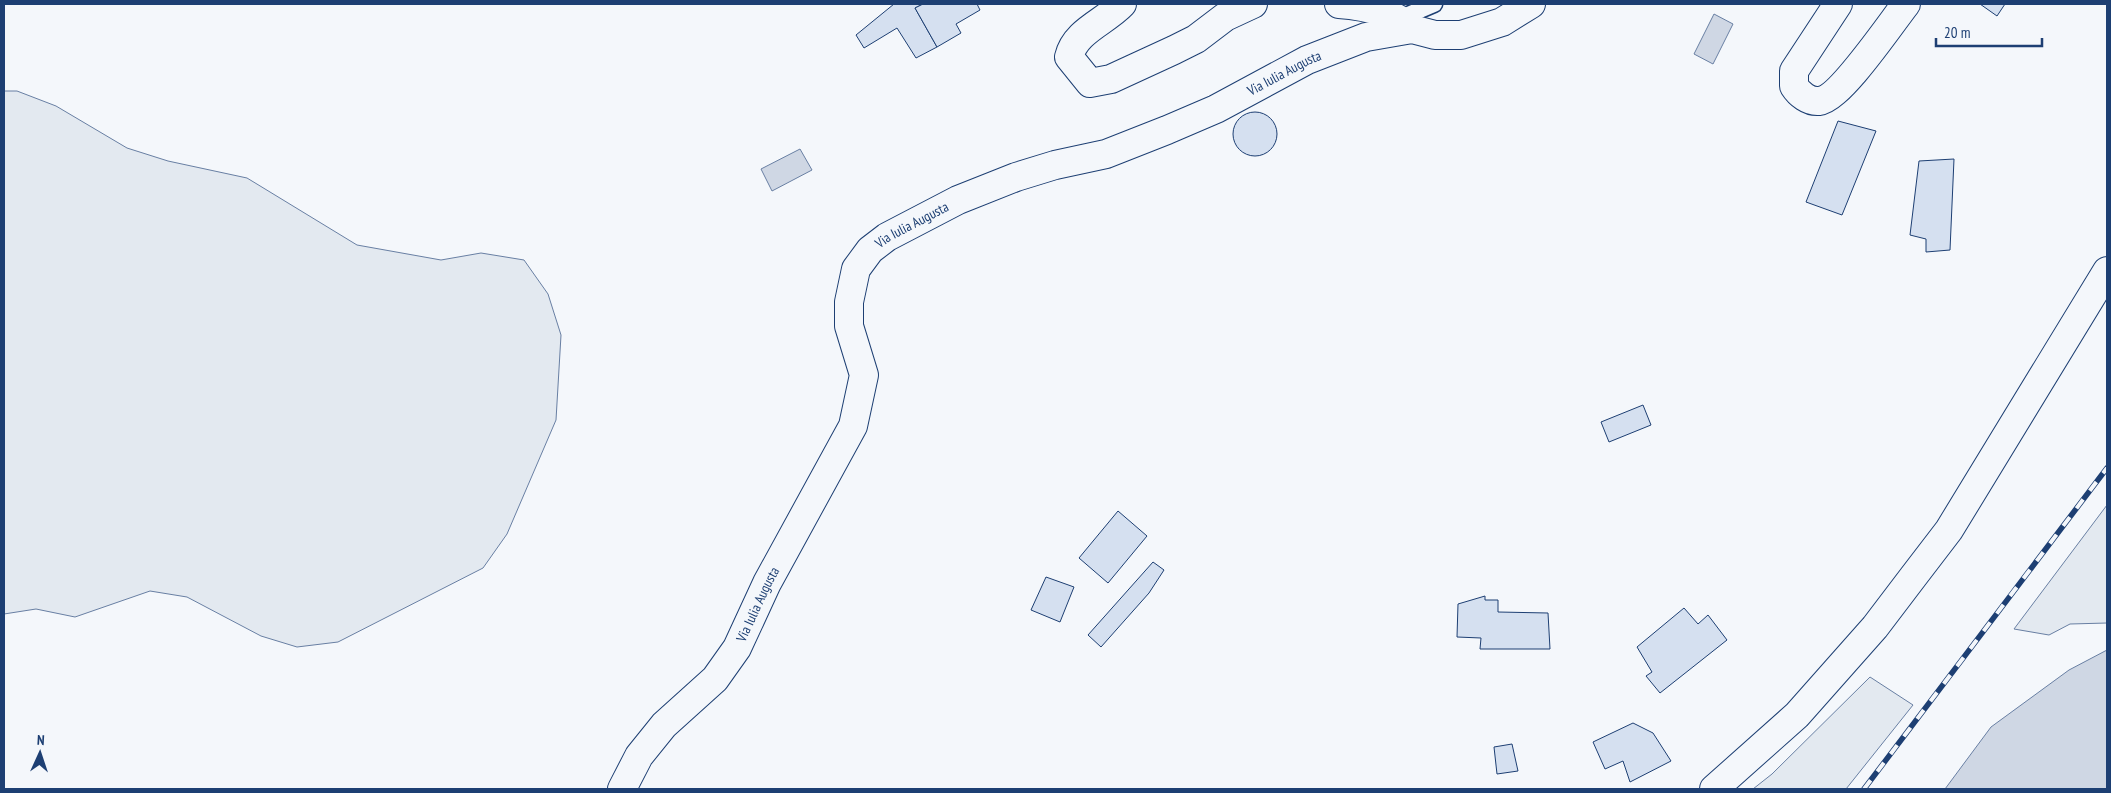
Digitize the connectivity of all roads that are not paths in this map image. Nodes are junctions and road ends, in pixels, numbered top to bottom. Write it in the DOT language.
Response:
graph roads {
  1 [pos="1122,4"];
  2 [pos="1252,4"];
  3 [pos="1340,4"];
  4 [pos="1434,4"];
  5 [pos="1531,4"];
  6 [pos="1838,4"];
  7 [pos="1906,4"];
  8 [pos="1406,24"];
  9 [pos="2107,271"];
  10 [pos="622,789"];
  11 [pos="1714,789"];
  1 -- 2 [label="street"];
  3 -- 8 [label="street"];
  4 -- 8 [label="lane"];
  5 -- 8 [label="street, Via Iulia Augusta"];
  6 -- 7 [label="street"];
  8 -- 10 [label="street, Via Iulia Augusta"];
  9 -- 11 [label="street"];
}
